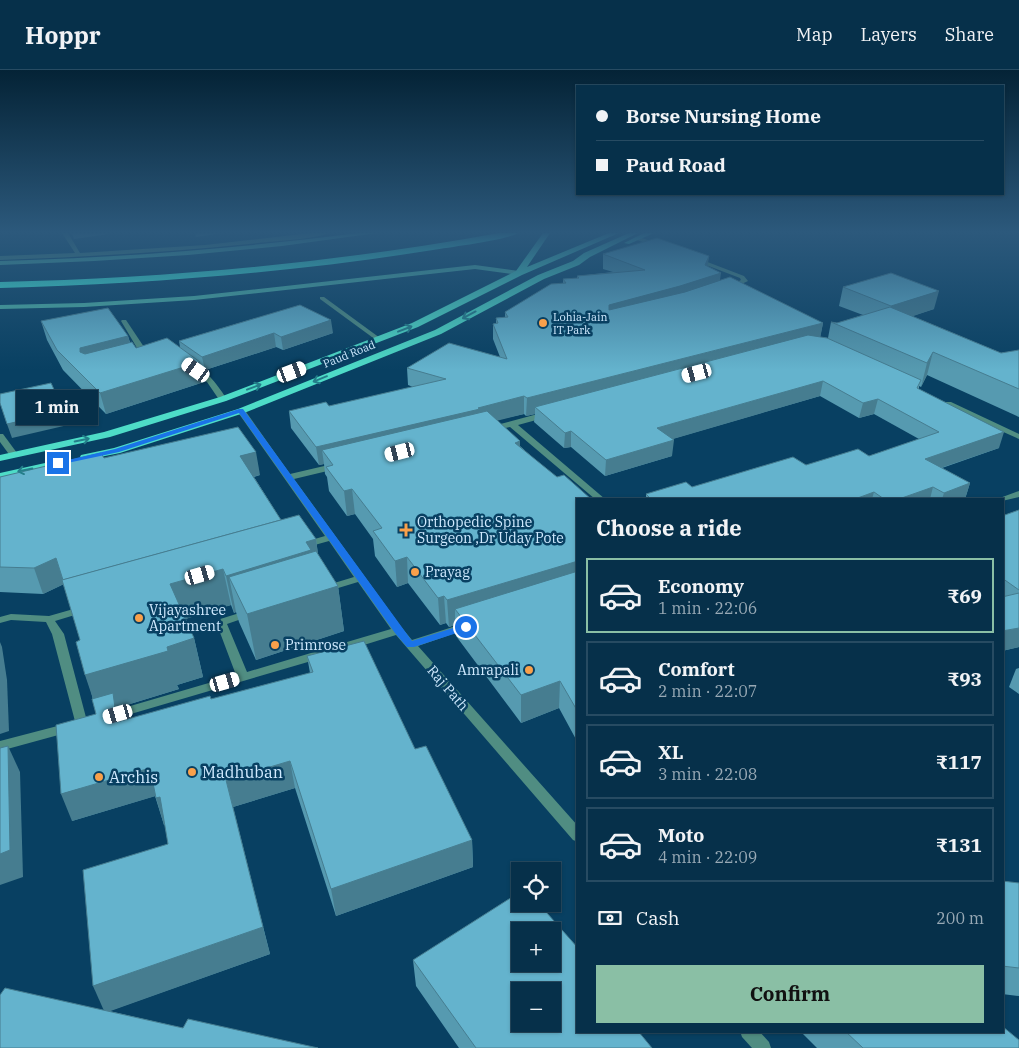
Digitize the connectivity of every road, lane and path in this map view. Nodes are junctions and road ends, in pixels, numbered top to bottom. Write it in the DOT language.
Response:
graph roads {
  1 [pos="161,279"];
  2 [pos="369,279"];
  3 [pos="508,279"];
  4 [pos="538,279"];
  5 [pos="743,279"];
  6 [pos="0,286"];
  7 [pos="724,290"];
  8 [pos="322,298"];
  9 [pos="0,307"];
  10 [pos="124,321"];
  11 [pos="378,339"];
  12 [pos="136,358"];
  13 [pos="189,365"];
  14 [pos="223,399"];
  15 [pos="940,401"];
  16 [pos="241,411"];
  17 [pos="559,411"];
  18 [pos="512,424"];
  19 [pos="484,431"];
  20 [pos="0,436"];
  21 [pos="1019,437"];
  22 [pos="14,455"];
  23 [pos="0,458"];
  24 [pos="344,465"];
  25 [pos="0,476"];
  26 [pos="289,477"];
  27 [pos="1019,494"];
  28 [pos="600,498"];
  29 [pos="1004,498"];
  30 [pos="331,537"];
  31 [pos="294,548"];
  32 [pos="361,578"];
  33 [pos="314,593"];
  34 [pos="96,605"];
  35 [pos="258,610"];
  36 [pos="49,619"];
  37 [pos="0,620"];
  38 [pos="475,624"];
  39 [pos="398,631"];
  40 [pos="410,645"];
  41 [pos="243,677"];
  42 [pos="82,725"];
  43 [pos="0,746"];
  44 [pos="576,834"];
  45 [pos="750,1033"];
  46 [pos="762,1048"];
  1 -- 6 [label="highway"];
  2 -- 9 [label="street"];
  11 -- 3 [label="main road, Paud Road, one-way"];
  4 -- 16 [label="main road, Paud Road, one-way"];
  5 -- 7 [label="street"];
  8 -- 11 [label="street"];
  10 -- 12 [label="street"];
  14 -- 11 [label="main road, Paud Road, one-way"];
  13 -- 14 [label="street"];
  14 -- 16 [label="main road"];
  22 -- 14 [label="main road, Paud Road, one-way"];
  15 -- 21 [label="street"];
  16 -- 25 [label="main road, Paud Road, one-way"];
  16 -- 26 [label="street, Raj Path"];
  17 -- 18 [label="street"];
  18 -- 19 [label="street"];
  18 -- 28 [label="street"];
  20 -- 22 [label="street"];
  22 -- 23 [label="main road, Paud Road"];
  24 -- 26 [label="street"];
  26 -- 30 [label="street, Raj Path"];
  27 -- 29 [label="street"];
  30 -- 31 [label="street"];
  30 -- 32 [label="street, Raj Path"];
  32 -- 33 [label="street"];
  32 -- 39 [label="street, Raj Path"];
  34 -- 36 [label="street"];
  35 -- 41 [label="street"];
  36 -- 37 [label="street"];
  36 -- 42 [label="street"];
  38 -- 40 [label="street"];
  39 -- 40 [label="street, Raj Path"];
  39 -- 41 [label="street"];
  40 -- 44 [label="street, Raj Path"];
  41 -- 42 [label="street"];
  42 -- 43 [label="street"];
  45 -- 46 [label="street"];
}
